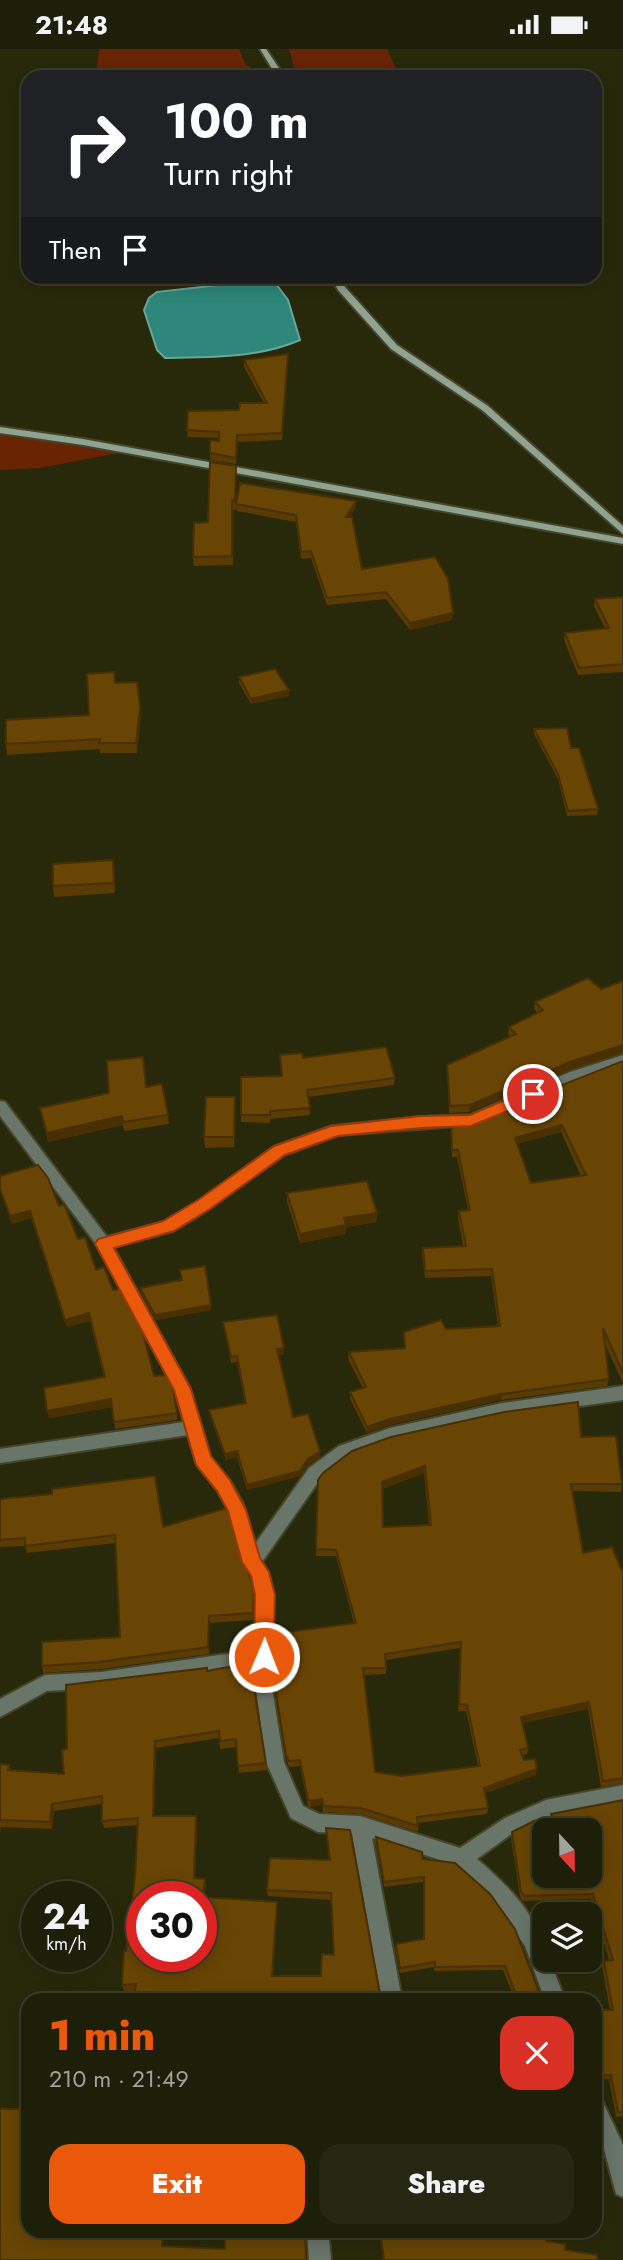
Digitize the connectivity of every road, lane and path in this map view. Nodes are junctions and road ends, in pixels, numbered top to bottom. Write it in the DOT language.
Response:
graph roads {
  1 [pos="263,49"];
  2 [pos="276,70"];
  3 [pos="339,284"];
  4 [pos="0,430"];
  5 [pos="623,531"];
  6 [pos="623,541"];
  7 [pos="623,1060"];
  8 [pos="0,1106"];
  9 [pos="104,1244"];
  10 [pos="623,1393"];
  11 [pos="194,1427"];
  12 [pos="0,1456"];
  13 [pos="252,1562"];
  14 [pos="264,1657"];
  15 [pos="0,1709"];
  16 [pos="623,1794"];
  17 [pos="360,1825"];
  18 [pos="462,1858"];
  19 [pos="391,1993"];
  20 [pos="552,1993"];
  21 [pos="602,2119"];
  22 [pos="618,2146"];
  23 [pos="623,2187"];
  24 [pos="318,2238"];
  25 [pos="320,2260"];
  1 -- 2 [label="street"];
  3 -- 5 [label="street"];
  4 -- 6 [label="street"];
  7 -- 9 [label="street"];
  8 -- 9 [label="street"];
  9 -- 11 [label="street"];
  10 -- 13 [label="street"];
  11 -- 12 [label="street"];
  11 -- 13 [label="street"];
  13 -- 14 [label="street"];
  14 -- 15 [label="street"];
  14 -- 17 [label="street"];
  16 -- 18 [label="street"];
  17 -- 18 [label="street"];
  17 -- 19 [label="street"];
  18 -- 20 [label="street"];
  21 -- 22 [label="street"];
  22 -- 23 [label="street"];
  24 -- 25 [label="street"];
}
